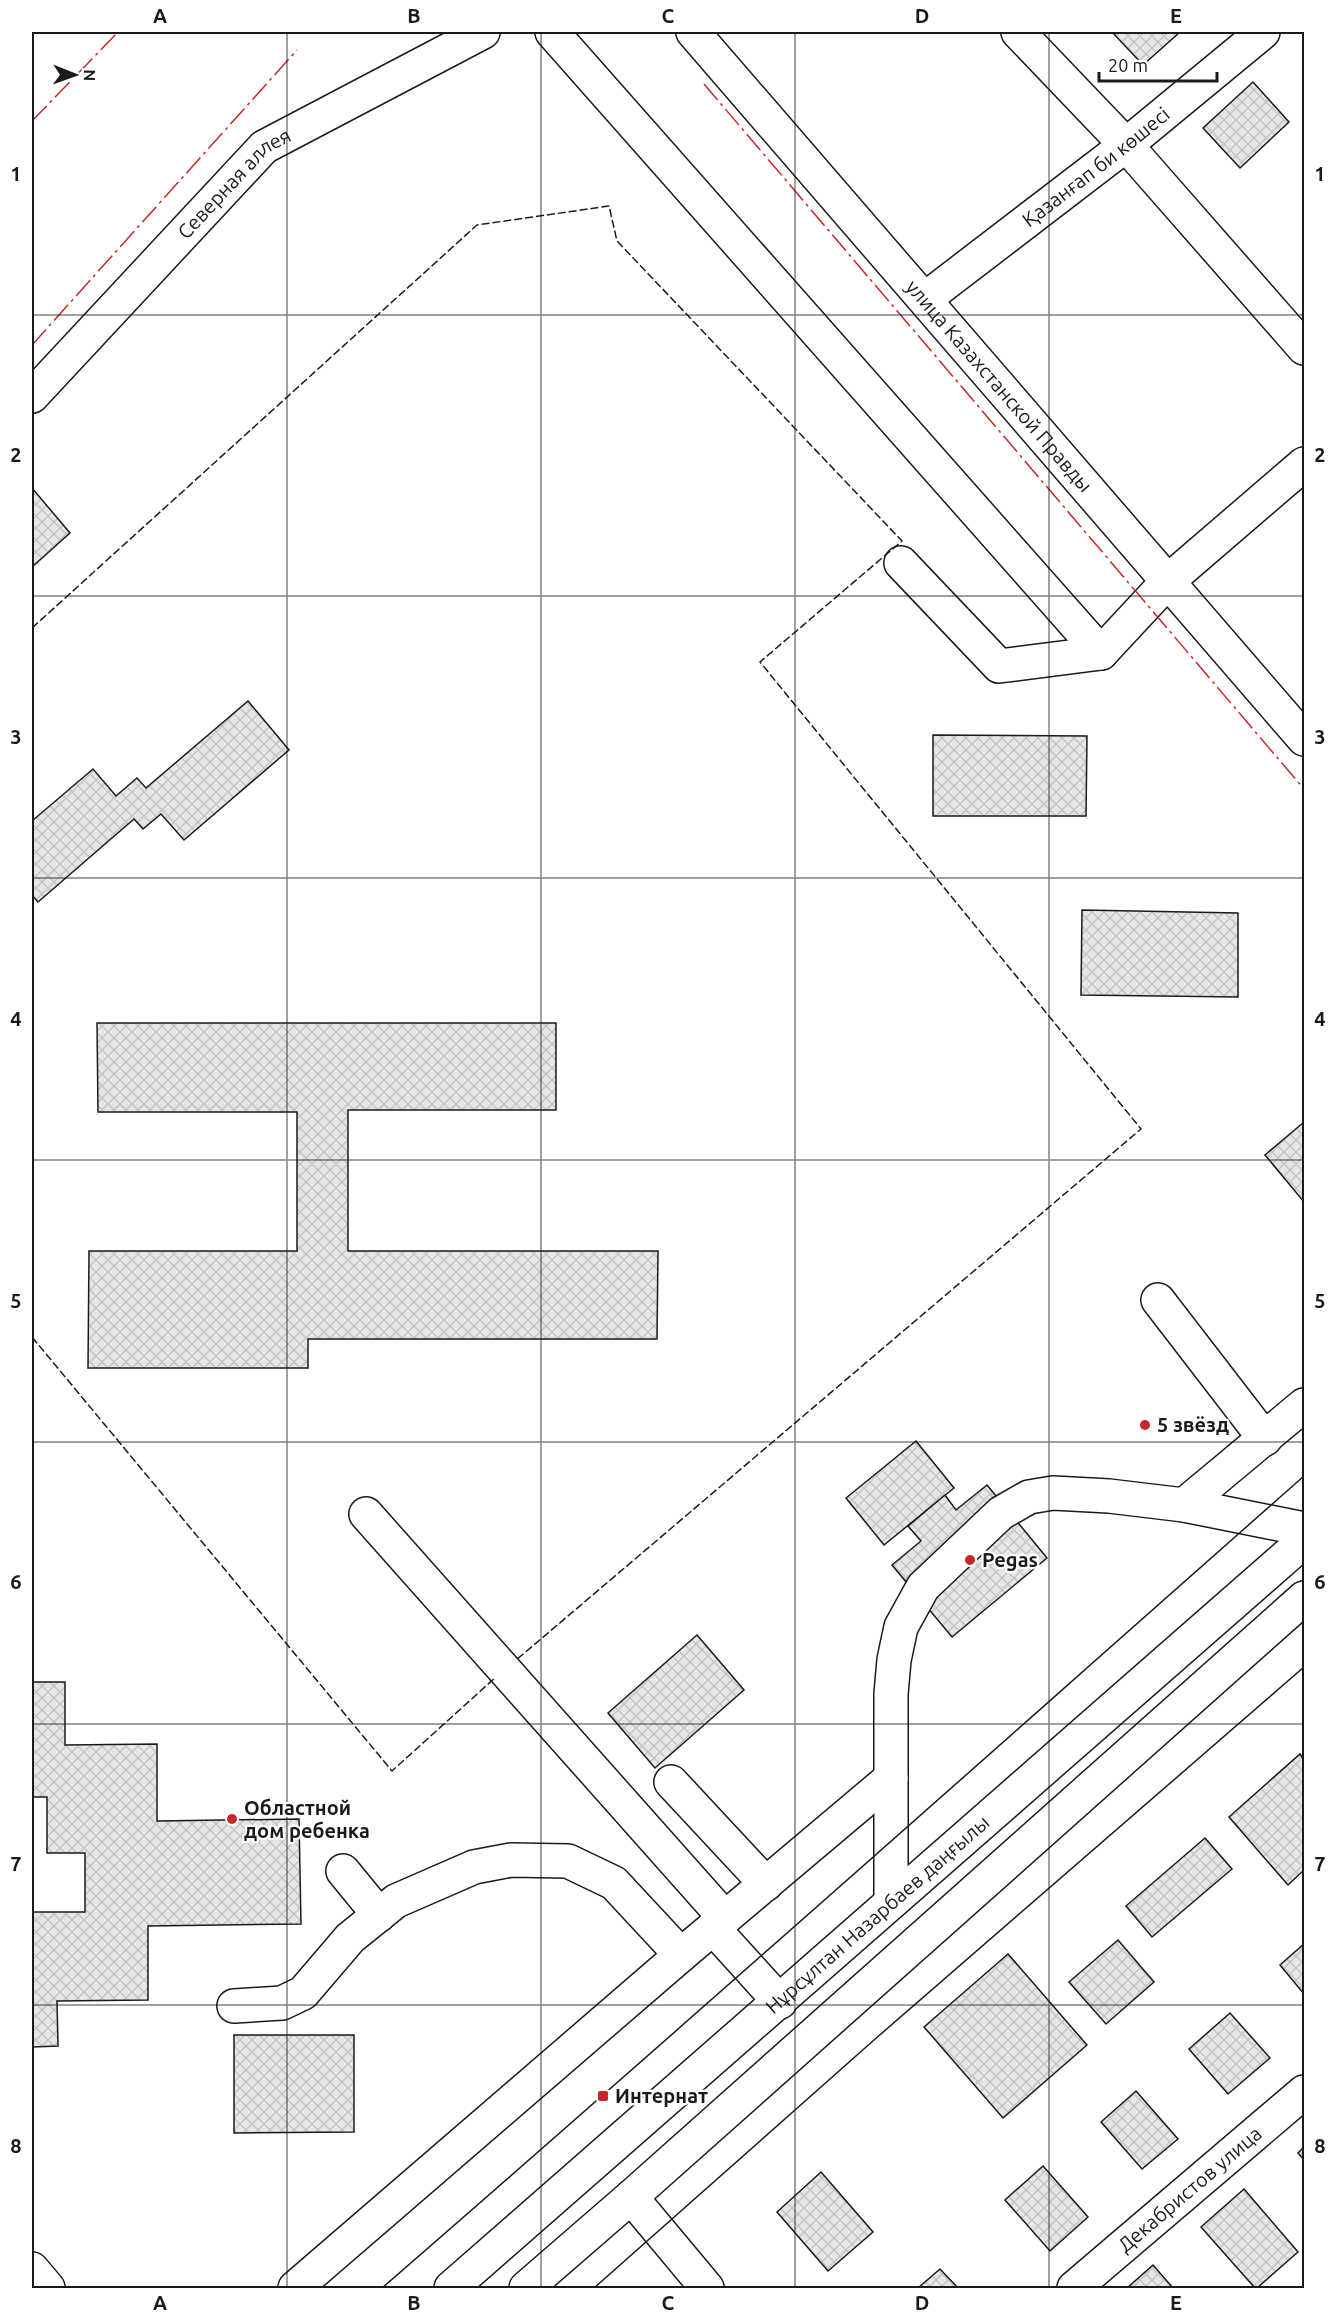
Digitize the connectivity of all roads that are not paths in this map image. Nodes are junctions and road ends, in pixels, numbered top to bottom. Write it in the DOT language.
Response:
graph roads {
  1 [pos="483,32"];
  2 [pos="552,32"];
  3 [pos="693,32"];
  4 [pos="1018,32"];
  5 [pos="1263,32"];
  6 [pos="1126,145"];
  7 [pos="925,299"];
  8 [pos="1305,348"];
  9 [pos="34,390"];
  10 [pos="1305,464"];
  11 [pos="901,563"];
  12 [pos="1168,581"];
  13 [pos="1101,653"];
  14 [pos="1305,739"];
  15 [pos="1158,1300"];
  16 [pos="1305,1405"];
  17 [pos="1265,1439"];
  18 [pos="1184,1505"];
  19 [pos="366,1514"];
  20 [pos="1305,1529"];
  21 [pos="1305,1541"];
  22 [pos="1305,1598"];
  23 [pos="891,1778"];
  24 [pos="671,1782"];
  25 [pos="343,1871"];
  26 [pos="766,1884"];
  27 [pos="891,1901"];
  28 [pos="379,1915"];
  29 [pos="719,1923"];
  30 [pos="681,1955"];
  31 [pos="780,2002"];
  32 [pos="234,2006"];
  33 [pos="1305,2092"];
  34 [pos="631,2198"];
  35 [pos="32,2269"];
  36 [pos="48,2289"];
  37 [pos="295,2289"];
  38 [pos="451,2289"];
  39 [pos="526,2289"];
  40 [pos="707,2289"];
  41 [pos="1074,2289"];
  1 -- 9 [label="street, Северная аллея"];
  2 -- 13 [label="street"];
  3 -- 7 [label="street, улица Казахстанской Правды"];
  4 -- 6 [label="street"];
  5 -- 6 [label="street, Қазанғап би көшесі"];
  6 -- 7 [label="street, Қазанғап би көшесі"];
  6 -- 8 [label="street"];
  7 -- 12 [label="street, улица Казахстанской Правды"];
  10 -- 12 [label="street"];
  11 -- 13 [label="street"];
  12 -- 13 [label="street"];
  12 -- 14 [label="street, улица Казахстанской Правды"];
  15 -- 17 [label="street"];
  16 -- 17 [label="street"];
  17 -- 18 [label="street"];
  18 -- 20 [label="street"];
  18 -- 23 [label="street"];
  19 -- 29 [label="street"];
  21 -- 27 [label="street, Нұрсұлтан Назарбаев даңғылы"];
  22 -- 34 [label="street"];
  23 -- 26 [label="street"];
  23 -- 27 [label="street"];
  24 -- 26 [label="street"];
  25 -- 28 [label="street"];
  26 -- 29 [label="street"];
  27 -- 31 [label="street, Нұрсұлтан Назарбаев даңғылы"];
  28 -- 30 [label="street"];
  28 -- 32 [label="street"];
  29 -- 30 [label="street"];
  29 -- 31 [label="street"];
  30 -- 37 [label="street"];
  31 -- 38 [label="street, Нұрсұлтан Назарбаев даңғылы"];
  33 -- 41 [label="street, Декабристов улица"];
  34 -- 39 [label="street"];
  34 -- 40 [label="street"];
  35 -- 36 [label="street"];
}
